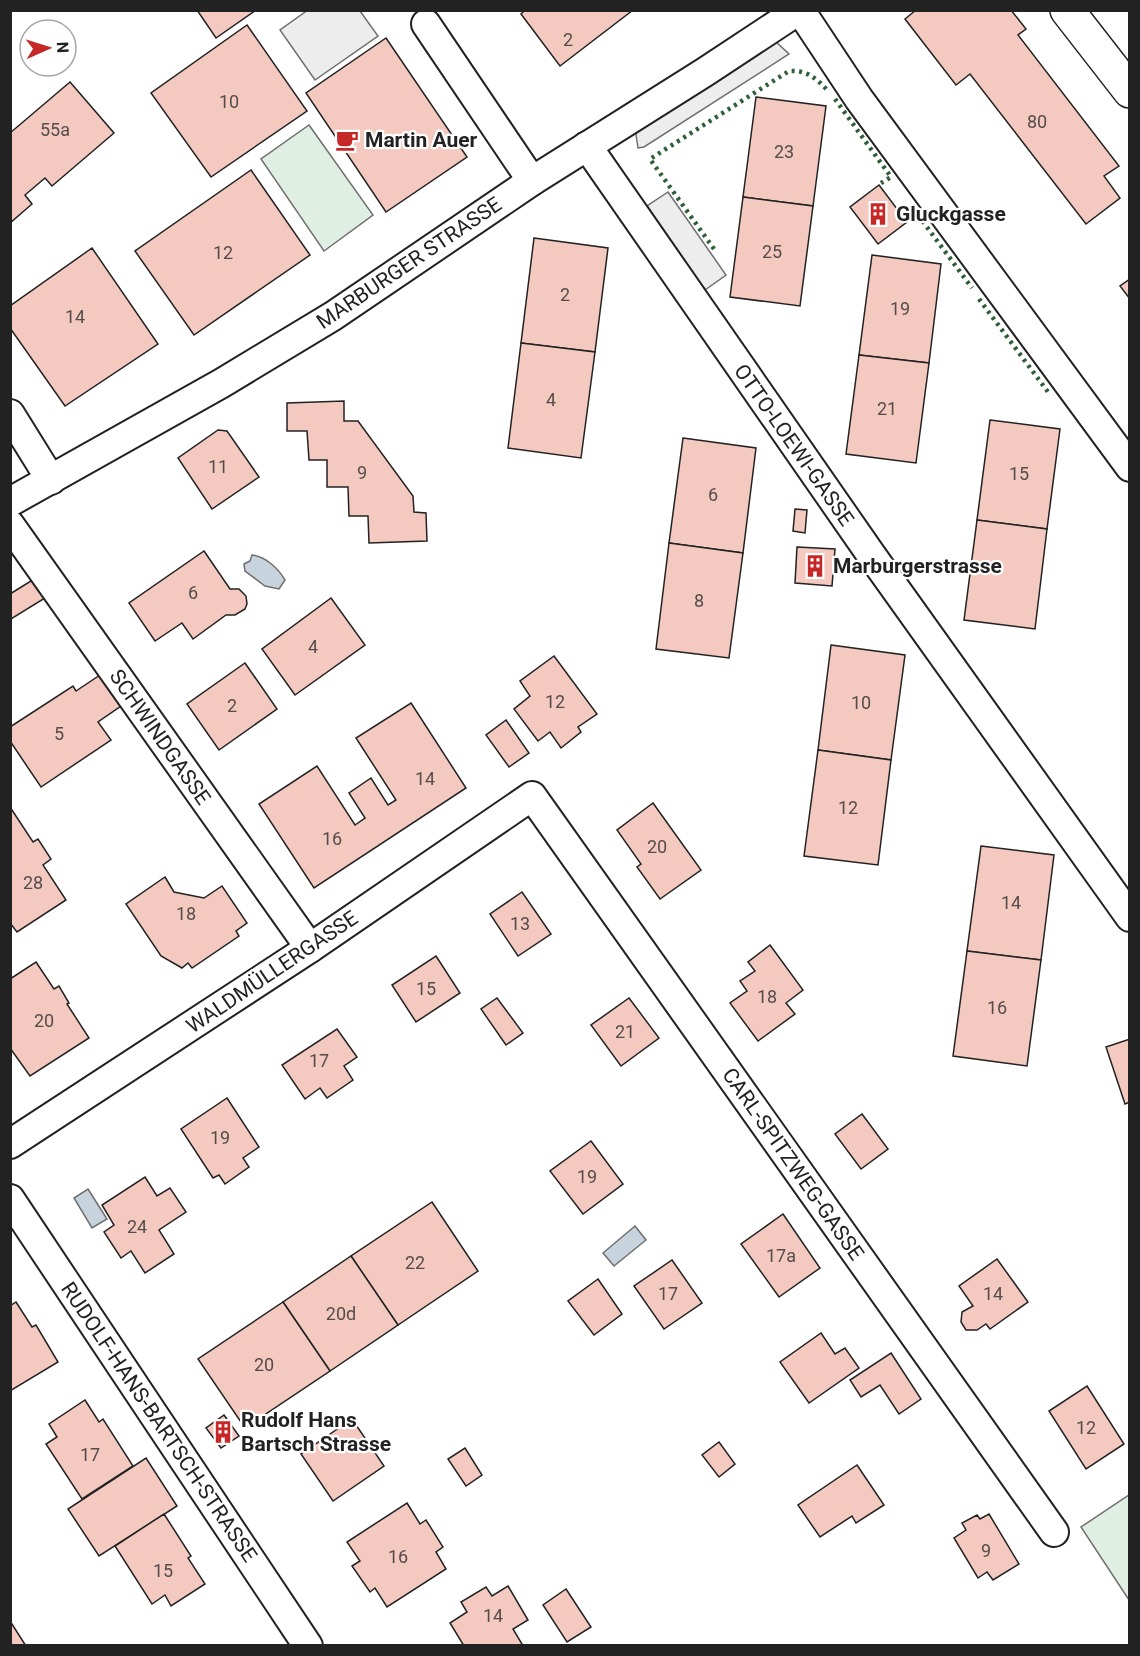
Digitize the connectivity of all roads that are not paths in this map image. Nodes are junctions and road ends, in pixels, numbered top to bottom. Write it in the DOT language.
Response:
graph roads {
  1 [pos="800,10"];
  2 [pos="1067,10"];
  3 [pos="426,24"];
  4 [pos="1130,91"];
  5 [pos="587,146"];
  6 [pos="532,181"];
  7 [pos="10,414"];
  8 [pos="1130,467"];
  9 [pos="51,480"];
  10 [pos="10,502"];
  11 [pos="10,525"];
  12 [pos="532,796"];
  13 [pos="1130,918"];
  14 [pos="310,948"];
  15 [pos="10,1144"];
  16 [pos="10,1199"];
  17 [pos="1054,1532"];
  18 [pos="308,1646"];
  1 -- 5 [label="street, MARBURGER STRASSE"];
  1 -- 8 [label="street"];
  2 -- 4 [label="main road"];
  3 -- 6 [label="street"];
  5 -- 6 [label="street, MARBURGER STRASSE"];
  5 -- 13 [label="street, OTTO-LOEWI-GASSE"];
  6 -- 9 [label="street, MARBURGER STRASSE"];
  7 -- 9 [label="street"];
  9 -- 10 [label="street, MARBURGER STRASSE"];
  11 -- 14 [label="street, SCHWINDGASSE"];
  12 -- 14 [label="street, WALDMÜLLERGASSE"];
  12 -- 17 [label="street, CARL-SPITZWEG-GASSE"];
  14 -- 15 [label="street, WALDMÜLLERGASSE"];
  16 -- 18 [label="street, RUDOLF-HANS-BARTSCH-STRASSE"];
}
